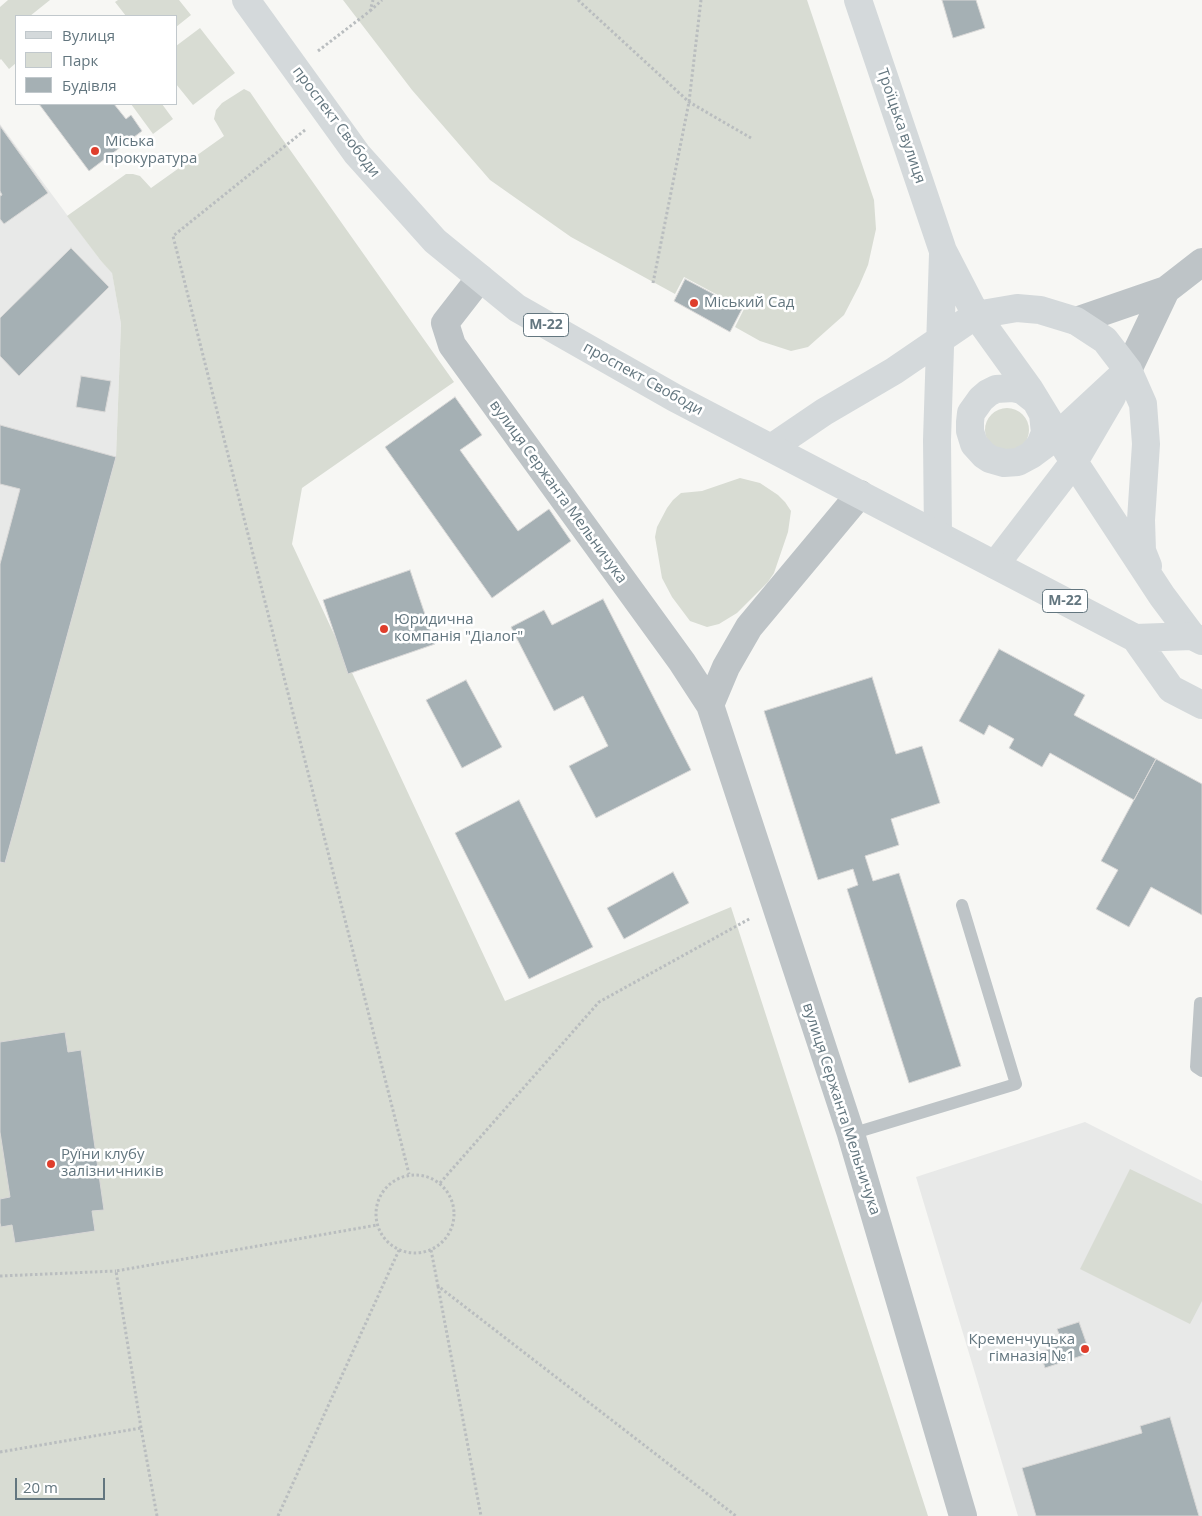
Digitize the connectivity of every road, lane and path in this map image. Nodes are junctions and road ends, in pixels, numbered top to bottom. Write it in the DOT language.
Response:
graph roads {
  1 [pos="246,0"];
  2 [pos="373,0"];
  3 [pos="382,0"];
  4 [pos="578,0"];
  5 [pos="701,0"];
  6 [pos="858,0"];
  7 [pos="370,11"];
  8 [pos="295,68"];
  9 [pos="689,102"];
  10 [pos="327,112"];
  11 [pos="751,138"];
  12 [pos="943,251"];
  13 [pos="1202,262"];
  14 [pos="480,278"];
  15 [pos="653,282"];
  16 [pos="1166,290"];
  17 [pos="976,315"];
  18 [pos="1076,321"];
  19 [pos="941,338"];
  20 [pos="1128,370"];
  21 [pos="938,380"];
  22 [pos="1041,408"];
  23 [pos="970,430"];
  24 [pos="1058,435"];
  25 [pos="771,448"];
  26 [pos="1031,455"];
  27 [pos="1074,462"];
  28 [pos="860,494"];
  29 [pos="938,535"];
  30 [pos="995,564"];
  31 [pos="1157,588"];
  32 [pos="1135,638"];
  33 [pos="1197,638"];
  34 [pos="710,705"];
  35 [pos="1202,705"];
  36 [pos="775,904"];
  37 [pos="962,905"];
  38 [pos="1200,1003"];
  39 [pos="1202,1071"];
  40 [pos="851,1134"];
  41 [pos="409,1174"];
  42 [pos="440,1183"];
  43 [pos="377,1226"];
  44 [pos="399,1250"];
  45 [pos="431,1250"];
  46 [pos="116,1271"];
  47 [pos="0,1276"];
  48 [pos="438,1286"];
  49 [pos="141,1428"];
  50 [pos="0,1452"];
  51 [pos="157,1516"];
  52 [pos="278,1516"];
  53 [pos="481,1516"];
  54 [pos="736,1516"];
  55 [pos="964,1516"];
  1 -- 8 [label="main road, проспект Свободи / М-22"];
  2 -- 7 [label="path"];
  3 -- 7 [label="path"];
  4 -- 9 [label="path"];
  5 -- 9 [label="path"];
  6 -- 12 [label="main road, Троїцька вулиця"];
  7 -- 8 [label="path"];
  8 -- 10 [label="main road, проспект Свободи / М-22"];
  9 -- 11 [label="path"];
  9 -- 15 [label="path"];
  10 -- 14 [label="main road, проспект Свободи / М-22"];
  10 -- 41 [label="path"];
  12 -- 17 [label="main road"];
  12 -- 19 [label="main road"];
  13 -- 16 [label="street"];
  14 -- 25 [label="main road, проспект Свободи / М-22"];
  14 -- 34 [label="street, вулиця Сержанта Мельничука"];
  16 -- 18 [label="street"];
  16 -- 20 [label="street"];
  17 -- 18 [label="main road"];
  17 -- 19 [label="main road"];
  17 -- 22 [label="main road"];
  18 -- 20 [label="main road"];
  19 -- 21 [label="main road"];
  19 -- 25 [label="main road"];
  20 -- 24 [label="main road"];
  20 -- 27 [label="main road"];
  20 -- 31 [label="main road"];
  21 -- 23 [label="main road"];
  21 -- 29 [label="main road"];
  22 -- 23 [label="main road"];
  22 -- 24 [label="main road"];
  22 -- 26 [label="main road"];
  23 -- 26 [label="main road"];
  24 -- 26 [label="main road"];
  24 -- 27 [label="main road"];
  25 -- 28 [label="main road, проспект Свободи / М-22"];
  27 -- 30 [label="main road"];
  27 -- 31 [label="main road"];
  28 -- 29 [label="main road, проспект Свободи / М-22"];
  28 -- 34 [label="street"];
  29 -- 30 [label="main road, проспект Свободи / М-22"];
  30 -- 32 [label="main road, проспект Свободи / М-22"];
  31 -- 33 [label="main road"];
  32 -- 33 [label="main road, проспект Свободи / М-22"];
  32 -- 35 [label="main road, проспект Свободи / М-22"];
  34 -- 36 [label="street, вулиця Сержанта Мельничука"];
  36 -- 40 [label="street, вулиця Сержанта Мельничука"];
  36 -- 42 [label="path"];
  37 -- 40 [label="lane"];
  38 -- 39 [label="lane"];
  40 -- 55 [label="street, вулиця Сержанта Мельничука"];
  41 -- 42 [label="path"];
  41 -- 43 [label="path"];
  42 -- 45 [label="path"];
  43 -- 44 [label="path"];
  43 -- 46 [label="path"];
  44 -- 45 [label="path"];
  44 -- 52 [label="path"];
  45 -- 48 [label="path"];
  46 -- 47 [label="path"];
  46 -- 49 [label="path"];
  48 -- 53 [label="path"];
  48 -- 54 [label="path"];
  49 -- 50 [label="path"];
  49 -- 51 [label="path"];
}
